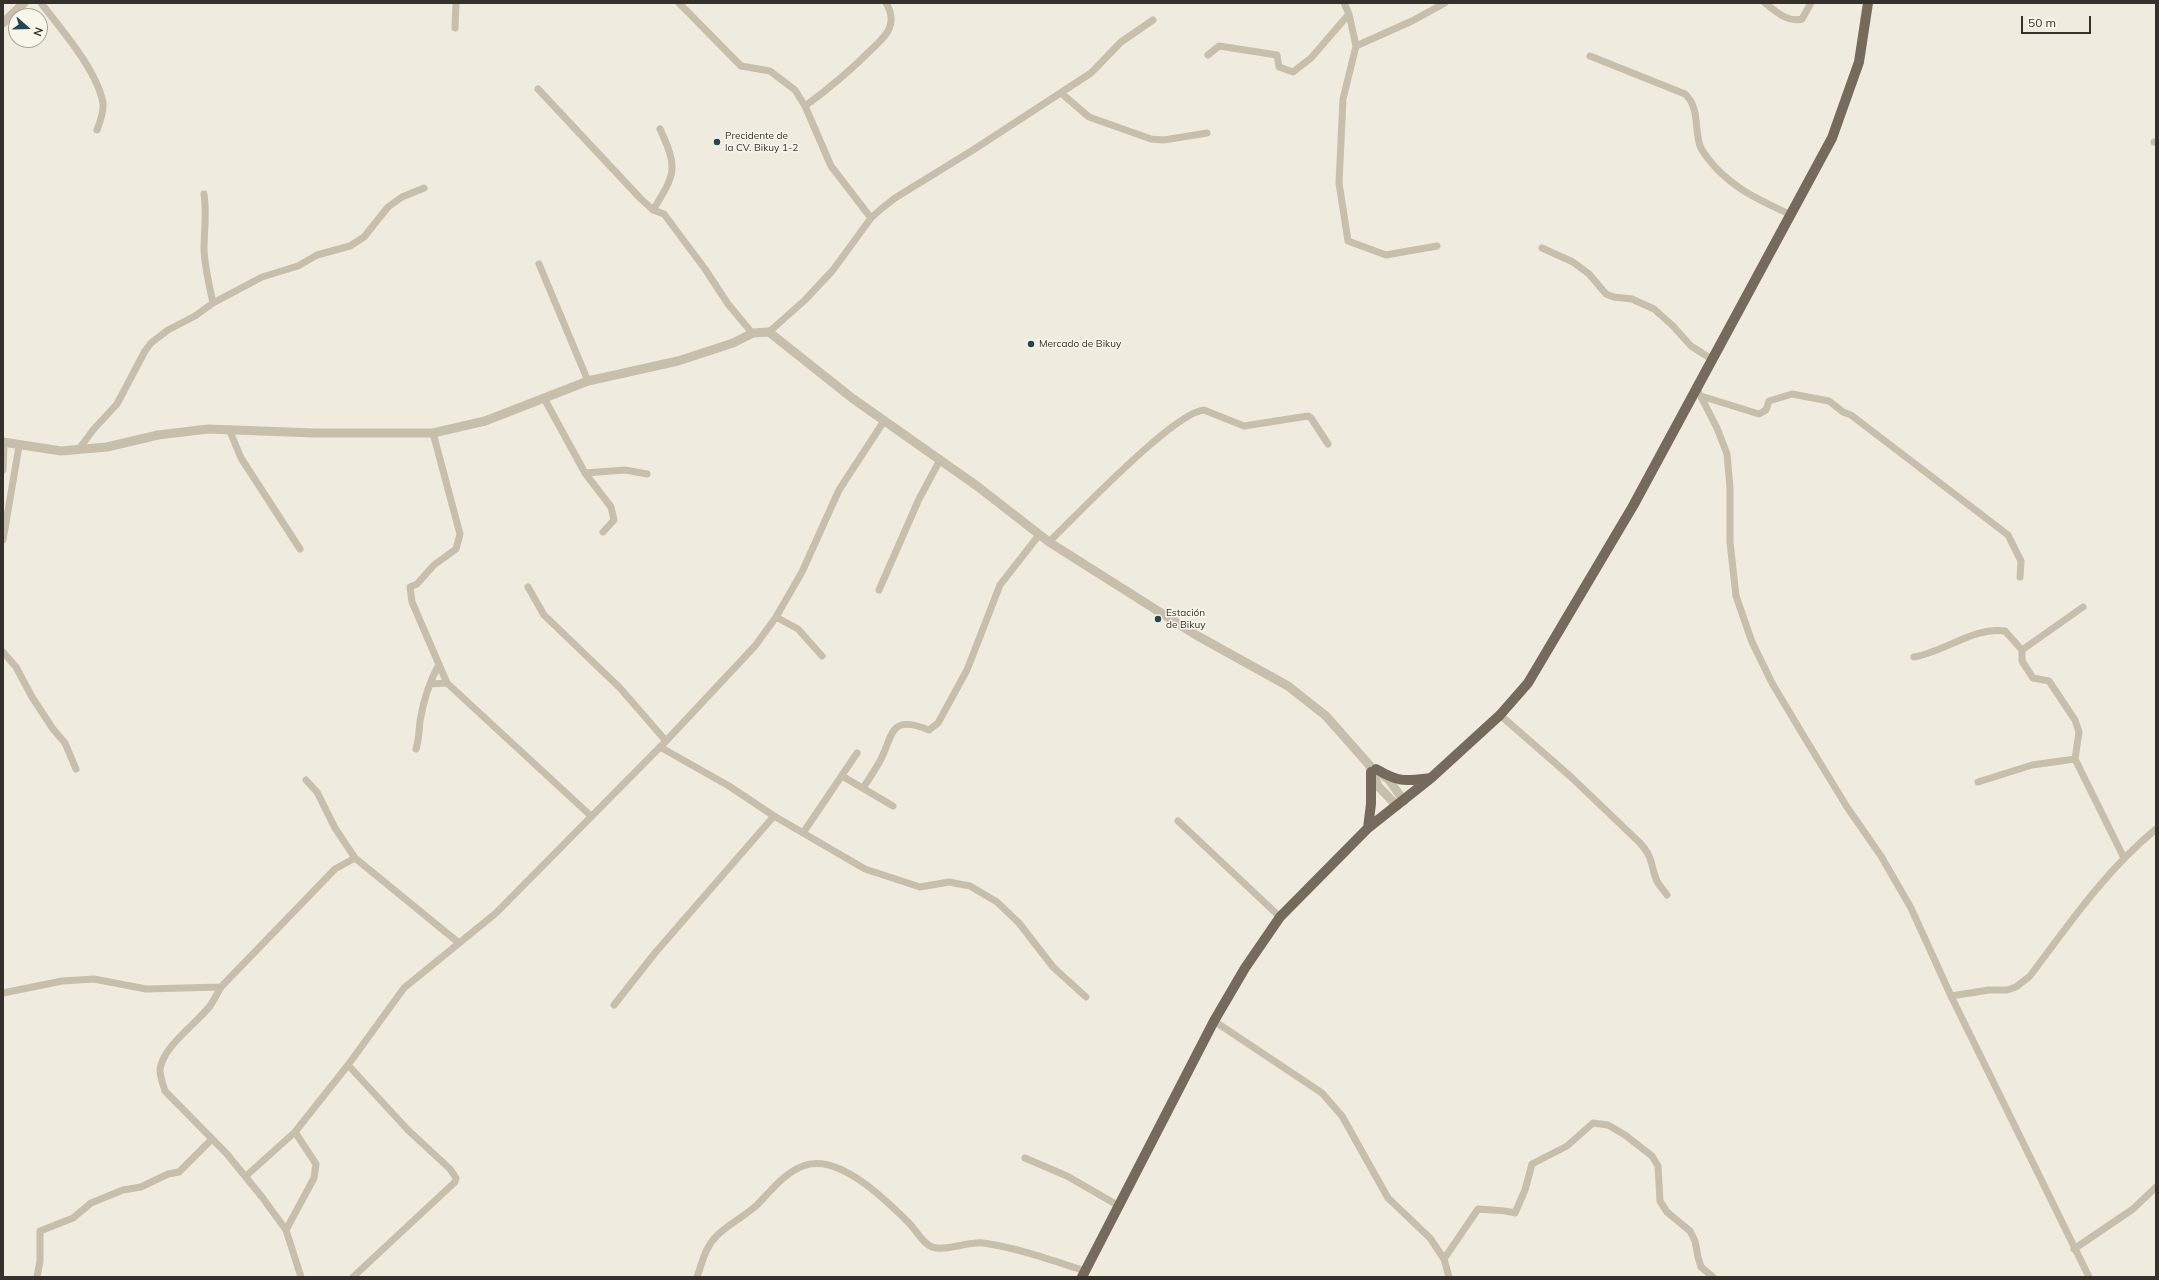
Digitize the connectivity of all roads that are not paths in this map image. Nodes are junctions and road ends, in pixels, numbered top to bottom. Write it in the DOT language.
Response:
graph roads {
  1 [pos="24,3"];
  2 [pos="41,3"];
  3 [pos="456,3"];
  4 [pos="679,3"];
  5 [pos="886,3"];
  6 [pos="1344,3"];
  7 [pos="1445,3"];
  8 [pos="1765,3"];
  9 [pos="1811,3"];
  10 [pos="1868,3"];
  11 [pos="1349,14"];
  12 [pos="1153,20"];
  13 [pos="3,23"];
  14 [pos="454,28"];
  15 [pos="1356,46"];
  16 [pos="1208,55"];
  17 [pos="1590,56"];
  18 [pos="538,89"];
  19 [pos="1061,93"];
  20 [pos="806,106"];
  21 [pos="660,129"];
  22 [pos="97,130"];
  23 [pos="1207,133"];
  24 [pos="424,188"];
  25 [pos="204,194"];
  26 [pos="653,210"];
  27 [pos="1791,215"];
  28 [pos="870,218"];
  29 [pos="1437,246"];
  30 [pos="1542,248"];
  31 [pos="539,264"];
  32 [pos="213,303"];
  33 [pos="769,332"];
  34 [pos="752,334"];
  35 [pos="1713,360"];
  36 [pos="588,382"];
  37 [pos="1699,393"];
  38 [pos="545,400"];
  39 [pos="884,421"];
  40 [pos="229,429"];
  41 [pos="433,433"];
  42 [pos="4,442"];
  43 [pos="1328,444"];
  44 [pos="19,446"];
  45 [pos="79,449"];
  46 [pos="940,460"];
  47 [pos="3,470"];
  48 [pos="585,473"];
  49 [pos="647,474"];
  50 [pos="603,532"];
  51 [pos="1039,535"];
  52 [pos="3,540"];
  53 [pos="1049,542"];
  54 [pos="300,549"];
  55 [pos="2020,577"];
  56 [pos="528,587"];
  57 [pos="879,590"];
  58 [pos="2083,607"];
  59 [pos="776,617"];
  60 [pos="2022,650"];
  61 [pos="3,652"];
  62 [pos="822,656"];
  63 [pos="1914,657"];
  64 [pos="439,664"];
  65 [pos="447,683"];
  66 [pos="430,684"];
  67 [pos="1500,715"];
  68 [pos="666,741"];
  69 [pos="660,747"];
  70 [pos="416,749"];
  71 [pos="857,753"];
  72 [pos="2075,759"];
  73 [pos="76,769"];
  74 [pos="1372,769"];
  75 [pos="842,776"];
  76 [pos="1431,778"];
  77 [pos="306,780"];
  78 [pos="1978,782"];
  79 [pos="863,788"];
  80 [pos="1401,803"];
  81 [pos="893,806"];
  82 [pos="591,816"];
  83 [pos="774,816"];
  84 [pos="1178,821"];
  85 [pos="1368,828"];
  86 [pos="2156,830"];
  87 [pos="803,833"];
  88 [pos="355,858"];
  89 [pos="2124,858"];
  90 [pos="1667,895"];
  91 [pos="1280,917"];
  92 [pos="459,943"];
  93 [pos="221,987"];
  94 [pos="3,993"];
  95 [pos="1951,996"];
  96 [pos="1086,997"];
  97 [pos="614,1005"];
  98 [pos="1214,1021"];
  99 [pos="348,1065"];
  100 [pos="295,1132"];
  101 [pos="212,1139"];
  102 [pos="1025,1158"];
  103 [pos="246,1176"];
  104 [pos="2156,1187"];
  105 [pos="1119,1206"];
  106 [pos="286,1230"];
  107 [pos="2074,1248"];
  108 [pos="1444,1259"];
  109 [pos="1084,1274"];
  110 [pos="37,1277"];
  111 [pos="301,1277"];
  112 [pos="353,1277"];
  113 [pos="697,1277"];
  114 [pos="1449,1277"];
  115 [pos="1713,1277"];
  116 [pos="2088,1277"];
  1 -- 13 [label="street"];
  2 -- 22 [label="street"];
  3 -- 14 [label="street"];
  4 -- 20 [label="street"];
  5 -- 20 [label="street"];
  6 -- 11 [label="street"];
  7 -- 15 [label="street"];
  8 -- 9 [label="street"];
  10 -- 27 [label="main road"];
  11 -- 15 [label="street"];
  11 -- 16 [label="street"];
  12 -- 19 [label="street"];
  15 -- 29 [label="street"];
  17 -- 27 [label="street"];
  18 -- 26 [label="street"];
  19 -- 23 [label="street"];
  19 -- 28 [label="street"];
  20 -- 28 [label="street"];
  21 -- 26 [label="street"];
  24 -- 32 [label="street"];
  25 -- 32 [label="street"];
  26 -- 34 [label="street"];
  27 -- 35 [label="main road"];
  28 -- 33 [label="street"];
  30 -- 35 [label="street"];
  31 -- 36 [label="street"];
  32 -- 45 [label="street"];
  33 -- 34 [label="street"];
  33 -- 39 [label="street"];
  34 -- 36 [label="street"];
  35 -- 37 [label="main road"];
  36 -- 38 [label="street"];
  37 -- 55 [label="street"];
  37 -- 67 [label="main road"];
  37 -- 95 [label="street"];
  38 -- 41 [label="street"];
  38 -- 48 [label="street"];
  39 -- 46 [label="street"];
  39 -- 59 [label="street"];
  40 -- 41 [label="street"];
  40 -- 45 [label="street"];
  40 -- 54 [label="street"];
  41 -- 64 [label="street"];
  42 -- 44 [label="street"];
  42 -- 47 [label="street"];
  43 -- 53 [label="street"];
  44 -- 45 [label="street"];
  44 -- 52 [label="street"];
  46 -- 51 [label="street"];
  46 -- 57 [label="street"];
  48 -- 49 [label="street"];
  48 -- 50 [label="street"];
  51 -- 53 [label="street"];
  51 -- 79 [label="street"];
  53 -- 74 [label="street"];
  56 -- 68 [label="street"];
  58 -- 60 [label="street"];
  59 -- 62 [label="street"];
  59 -- 68 [label="street"];
  60 -- 63 [label="street"];
  60 -- 72 [label="street"];
  61 -- 73 [label="street"];
  64 -- 65 [label="street"];
  64 -- 66 [label="street"];
  65 -- 66 [label="street"];
  65 -- 82 [label="street"];
  66 -- 70 [label="street"];
  67 -- 76 [label="main road"];
  67 -- 90 [label="street"];
  68 -- 69 [label="street"];
  69 -- 82 [label="street"];
  69 -- 83 [label="street"];
  71 -- 75 [label="street"];
  72 -- 78 [label="street"];
  72 -- 89 [label="street"];
  74 -- 76 [label="main road"];
  74 -- 80 [label="street"];
  74 -- 80 [label="street"];
  74 -- 85 [label="main road"];
  75 -- 79 [label="street"];
  75 -- 87 [label="street"];
  76 -- 80 [label="main road"];
  77 -- 88 [label="street"];
  79 -- 81 [label="street"];
  80 -- 85 [label="main road"];
  82 -- 92 [label="street"];
  83 -- 87 [label="street"];
  83 -- 97 [label="street"];
  84 -- 91 [label="street"];
  85 -- 91 [label="main road"];
  86 -- 89 [label="street"];
  87 -- 96 [label="street"];
  88 -- 92 [label="street"];
  88 -- 93 [label="street"];
  89 -- 95 [label="street"];
  91 -- 98 [label="main road"];
  92 -- 99 [label="street"];
  93 -- 94 [label="street"];
  93 -- 101 [label="street"];
  95 -- 107 [label="street"];
  98 -- 105 [label="main road"];
  98 -- 108 [label="street"];
  99 -- 100 [label="street"];
  99 -- 112 [label="street"];
  100 -- 103 [label="street"];
  100 -- 106 [label="street"];
  101 -- 103 [label="street"];
  101 -- 110 [label="street"];
  102 -- 105 [label="street"];
  103 -- 106 [label="street"];
  104 -- 107 [label="street"];
  105 -- 109 [label="main road"];
  106 -- 111 [label="street"];
  107 -- 116 [label="street"];
  108 -- 114 [label="street"];
  108 -- 115 [label="street"];
  109 -- 113 [label="street"];
}
